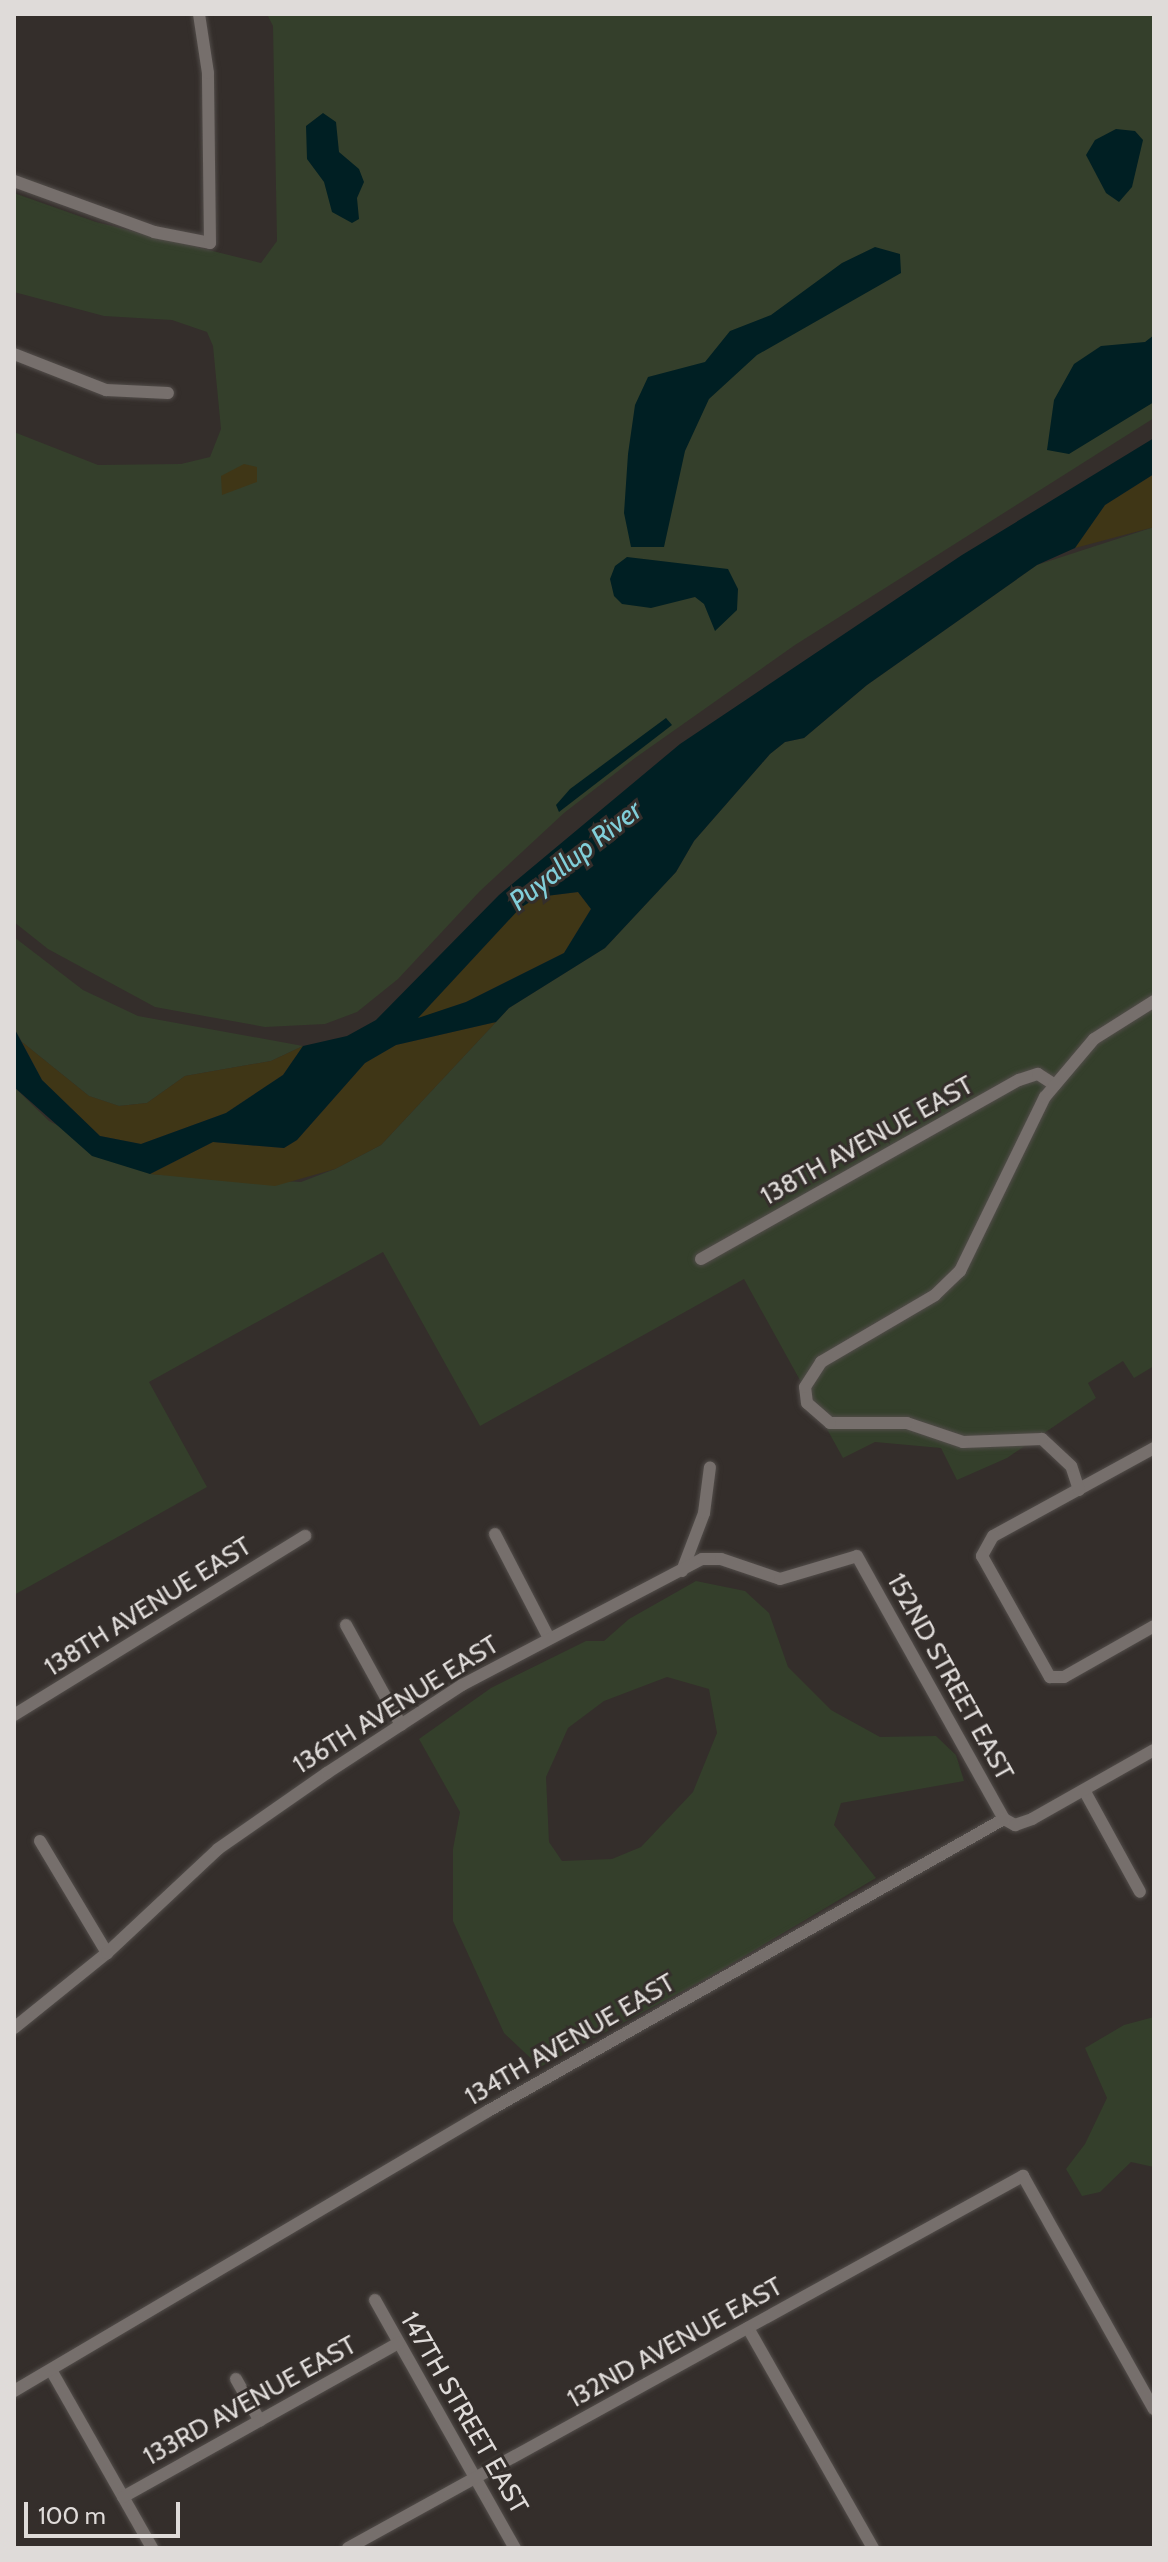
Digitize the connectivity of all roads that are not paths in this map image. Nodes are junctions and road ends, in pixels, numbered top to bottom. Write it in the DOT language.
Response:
graph roads {
  1 [pos="199,14"];
  2 [pos="14,181"];
  3 [pos="14,354"];
  4 [pos="168,393"];
  5 [pos="1154,1001"];
  6 [pos="1055,1085"];
  7 [pos="701,1259"];
  8 [pos="1154,1448"];
  9 [pos="710,1467"];
  10 [pos="1079,1490"];
  11 [pos="495,1534"];
  12 [pos="305,1536"];
  13 [pos="857,1556"];
  14 [pos="682,1571"];
  15 [pos="346,1625"];
  16 [pos="1154,1626"];
  17 [pos="549,1638"];
  18 [pos="14,1715"];
  19 [pos="401,1725"];
  20 [pos="1154,1750"];
  21 [pos="1084,1790"];
  22 [pos="1004,1819"];
  23 [pos="40,1841"];
  24 [pos="1140,1892"];
  25 [pos="107,1953"];
  26 [pos="14,2028"];
  27 [pos="375,2300"];
  28 [pos="748,2328"];
  29 [pos="399,2343"];
  30 [pos="51,2370"];
  31 [pos="236,2379"];
  32 [pos="14,2391"];
  33 [pos="1154,2409"];
  34 [pos="260,2421"];
  35 [pos="476,2478"];
  36 [pos="123,2497"];
  37 [pos="152,2548"];
  38 [pos="348,2548"];
  39 [pos="515,2548"];
  40 [pos="873,2548"];
  1 -- 2 [label="street"];
  3 -- 4 [label="street"];
  5 -- 6 [label="street"];
  6 -- 7 [label="street, 138TH AVENUE EAST"];
  6 -- 10 [label="street"];
  8 -- 10 [label="street"];
  9 -- 14 [label="street"];
  10 -- 16 [label="street"];
  11 -- 17 [label="street"];
  12 -- 18 [label="street, 138TH AVENUE EAST"];
  13 -- 14 [label="street, 136TH AVENUE EAST"];
  13 -- 22 [label="street, 152ND STREET EAST"];
  14 -- 17 [label="street, 136TH AVENUE EAST"];
  15 -- 19 [label="street"];
  17 -- 19 [label="street, 136TH AVENUE EAST"];
  19 -- 25 [label="street, 136TH AVENUE EAST"];
  20 -- 21 [label="street, 134TH AVENUE EAST"];
  21 -- 22 [label="street, 134TH AVENUE EAST"];
  21 -- 24 [label="street"];
  22 -- 30 [label="street, 134TH AVENUE EAST"];
  23 -- 25 [label="street"];
  25 -- 26 [label="street, 136TH AVENUE EAST"];
  27 -- 29 [label="street, 147TH STREET EAST"];
  28 -- 33 [label="street, 132ND AVENUE EAST"];
  28 -- 35 [label="street, 132ND AVENUE EAST"];
  28 -- 40 [label="street"];
  29 -- 34 [label="street, 133RD AVENUE EAST"];
  29 -- 35 [label="street, 147TH STREET EAST"];
  30 -- 32 [label="street, 134TH AVENUE EAST"];
  30 -- 36 [label="street"];
  31 -- 34 [label="street"];
  34 -- 36 [label="street, 133RD AVENUE EAST"];
  35 -- 38 [label="street, 132ND AVENUE EAST"];
  35 -- 39 [label="street, 147TH STREET EAST"];
  36 -- 37 [label="street"];
}
